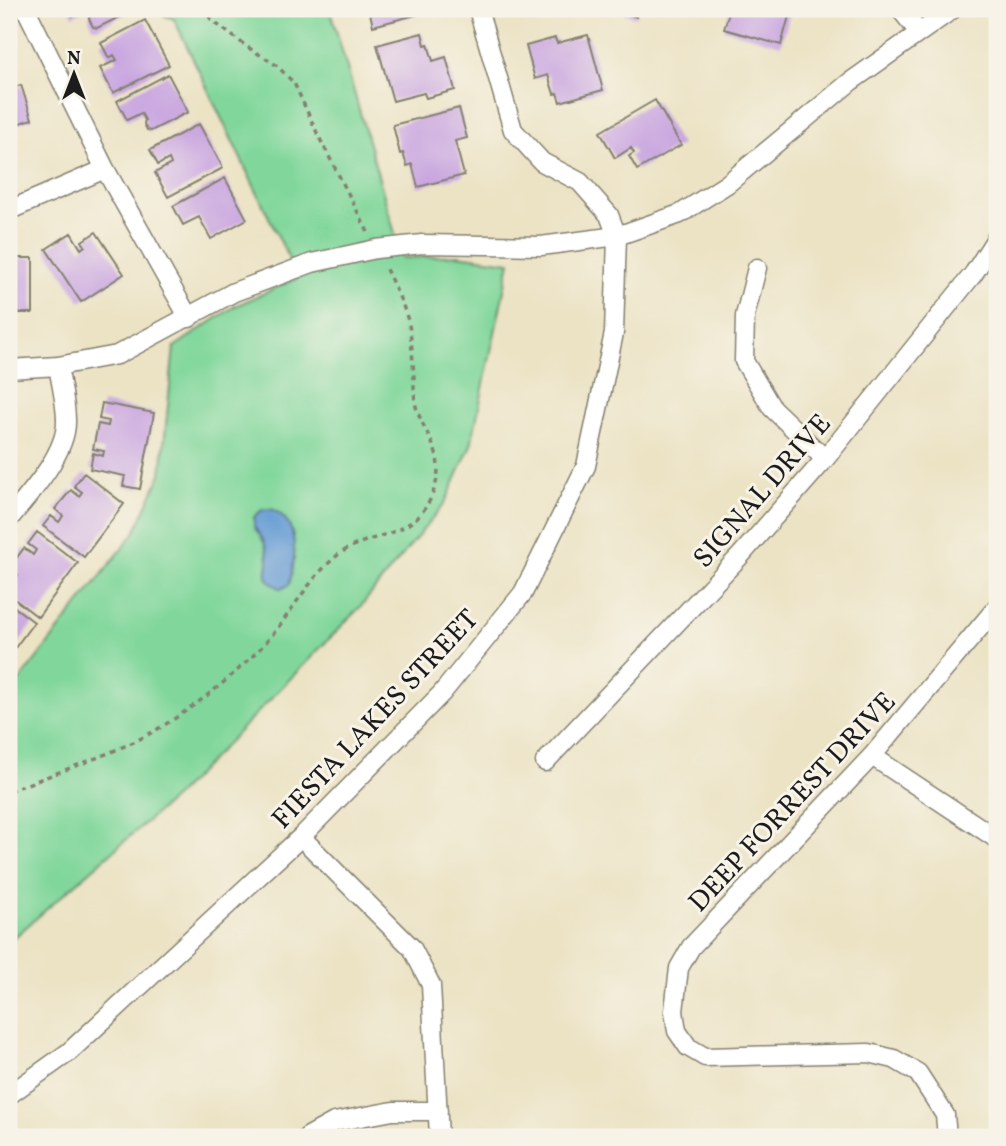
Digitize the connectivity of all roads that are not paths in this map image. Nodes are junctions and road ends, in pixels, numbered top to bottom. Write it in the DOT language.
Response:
graph roads {
  1 [pos="26,9"];
  2 [pos="478,9"];
  3 [pos="900,9"];
  4 [pos="953,9"];
  5 [pos="919,32"];
  6 [pos="105,169"];
  7 [pos="12,209"];
  8 [pos="617,236"];
  9 [pos="997,237"];
  10 [pos="757,268"];
  11 [pos="189,318"];
  12 [pos="58,366"];
  13 [pos="9,369"];
  14 [pos="825,459"];
  15 [pos="9,517"];
  16 [pos="997,607"];
  17 [pos="872,756"];
  18 [pos="545,762"];
  19 [pos="301,837"];
  20 [pos="997,839"];
  21 [pos="9,1096"];
  22 [pos="438,1111"];
  23 [pos="307,1137"];
  24 [pos="439,1137"];
  25 [pos="947,1137"];
  1 -- 6 [label="street"];
  2 -- 8 [label="street"];
  3 -- 5 [label="street"];
  4 -- 5 [label="street"];
  5 -- 8 [label="street"];
  6 -- 7 [label="street"];
  6 -- 11 [label="street"];
  8 -- 11 [label="street"];
  8 -- 19 [label="street, FIESTA LAKES STREET"];
  9 -- 14 [label="street, SIGNAL DRIVE"];
  10 -- 14 [label="street"];
  11 -- 12 [label="street"];
  12 -- 13 [label="street"];
  12 -- 15 [label="street"];
  14 -- 18 [label="street, SIGNAL DRIVE"];
  16 -- 17 [label="street, DEEP FORREST DRIVE"];
  17 -- 20 [label="street"];
  17 -- 25 [label="street, DEEP FORREST DRIVE"];
  19 -- 21 [label="street, FIESTA LAKES STREET"];
  19 -- 22 [label="street"];
  22 -- 23 [label="street"];
  22 -- 24 [label="street"];
}
